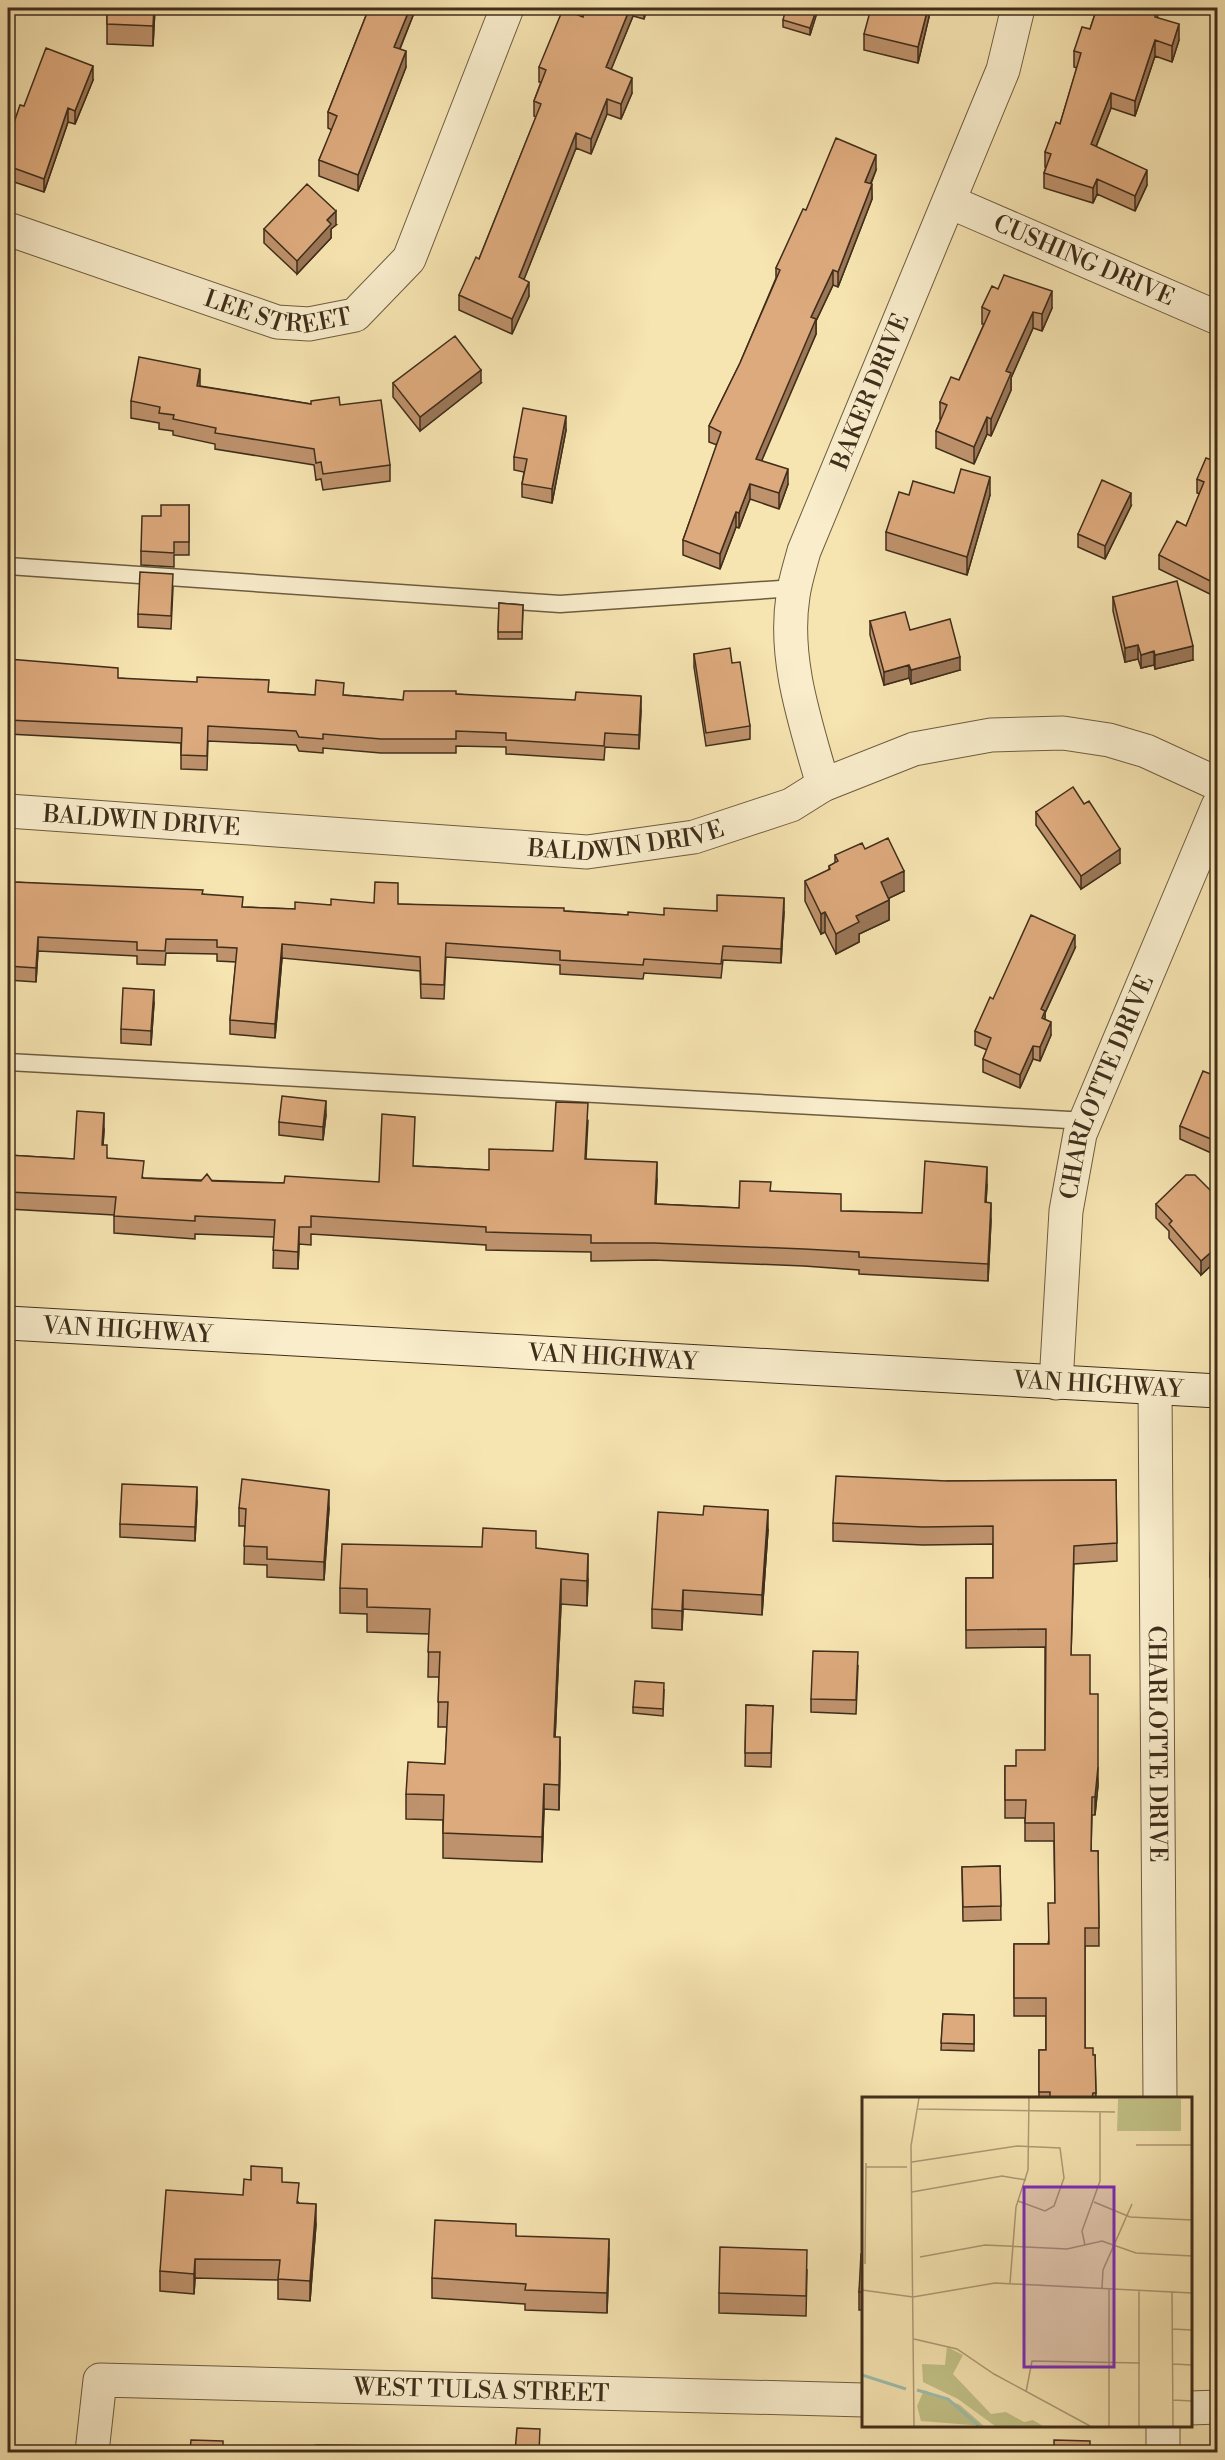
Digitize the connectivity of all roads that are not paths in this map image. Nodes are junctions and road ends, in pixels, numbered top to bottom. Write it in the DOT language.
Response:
graph roads {
  1 [pos="507,8"];
  2 [pos="1018,8"];
  3 [pos="950,202"];
  4 [pos="8,229"];
  5 [pos="1218,318"];
  6 [pos="8,566"];
  7 [pos="795,588"];
  8 [pos="1218,784"];
  9 [pos="823,785"];
  10 [pos="1218,806"];
  11 [pos="8,811"];
  12 [pos="8,1062"];
  13 [pos="1087,1121"];
  14 [pos="8,1323"];
  15 [pos="1056,1383"];
  16 [pos="1155,1388"];
  17 [pos="1218,1391"];
  18 [pos="1160,2097"];
  19 [pos="862,2400"];
  20 [pos="1218,2407"];
  21 [pos="1192,2408"];
  22 [pos="1163,2427"];
  23 [pos="92,2452"];
  24 [pos="1163,2452"];
  1 -- 4 [label="street, LEE STREET"];
  2 -- 3 [label="street, BAKER DRIVE"];
  3 -- 5 [label="street, CUSHING DRIVE"];
  3 -- 7 [label="street, BAKER DRIVE"];
  6 -- 7 [label="lane"];
  7 -- 9 [label="street, BAKER DRIVE"];
  8 -- 9 [label="street, BALDWIN DRIVE"];
  9 -- 11 [label="street, BALDWIN DRIVE"];
  10 -- 13 [label="street, CHARLOTTE DRIVE"];
  12 -- 13 [label="lane"];
  13 -- 15 [label="street, CHARLOTTE DRIVE"];
  14 -- 15 [label="street, VAN HIGHWAY"];
  15 -- 16 [label="street, VAN HIGHWAY"];
  16 -- 17 [label="street, VAN HIGHWAY"];
  16 -- 18 [label="street, CHARLOTTE DRIVE"];
  19 -- 23 [label="street, WEST TULSA STREET"];
  20 -- 21 [label="street"];
  22 -- 24 [label="street"];
}
